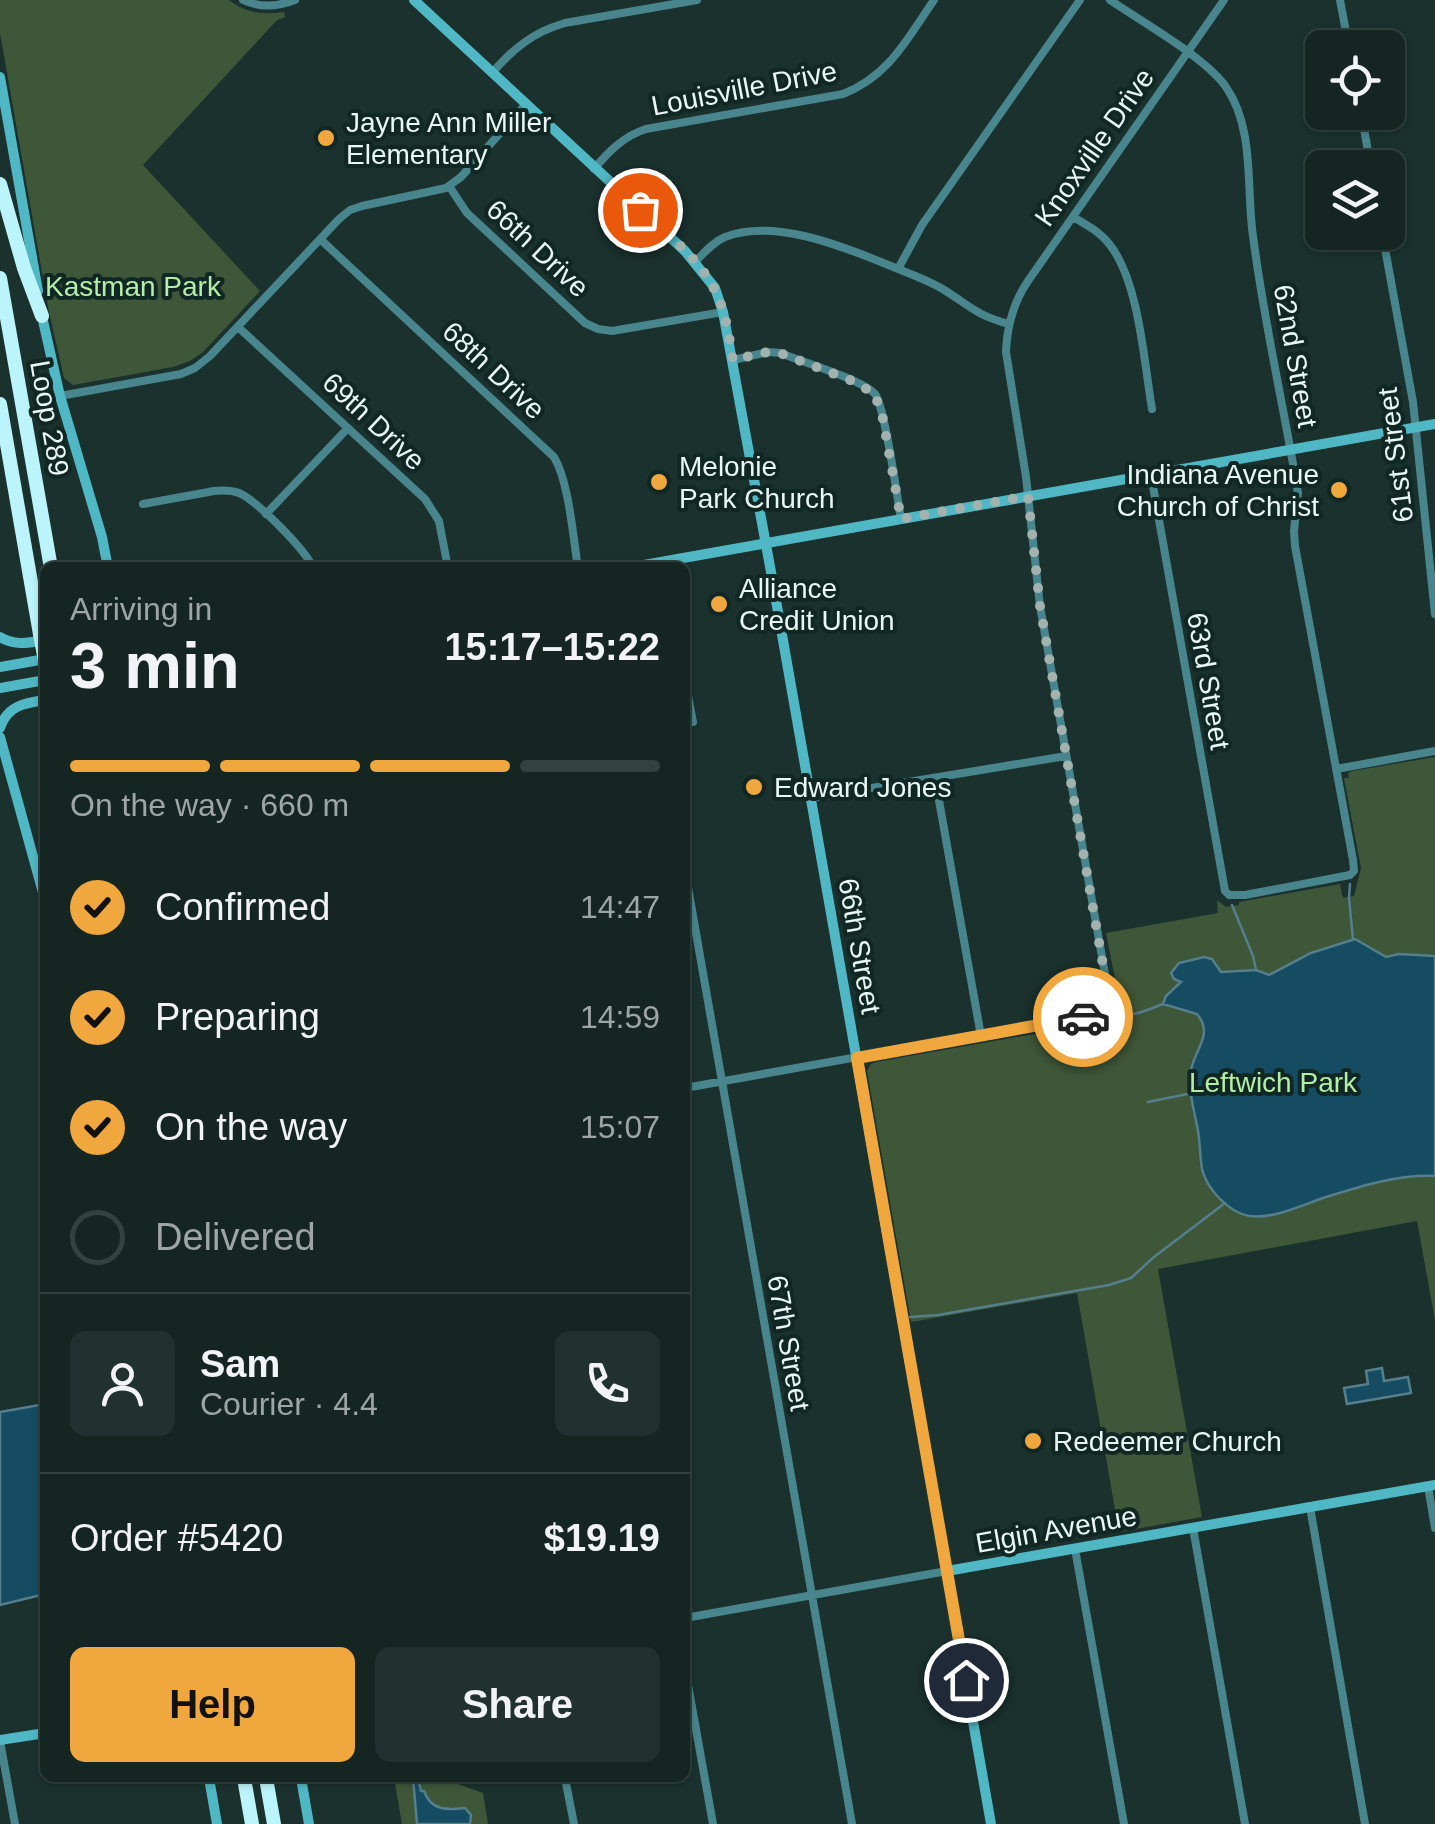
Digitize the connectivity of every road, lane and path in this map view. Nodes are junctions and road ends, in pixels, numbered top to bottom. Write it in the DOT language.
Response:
graph roads {
  1 [pos="243,0"];
  2 [pos="294,0"];
  3 [pos="414,0"];
  4 [pos="697,0"];
  5 [pos="934,0"];
  6 [pos="1080,0"];
  7 [pos="1110,0"];
  8 [pos="1224,0"];
  9 [pos="1340,0"];
  10 [pos="1346,30"];
  11 [pos="1188,53"];
  12 [pos="492,73"];
  13 [pos="0,77"];
  14 [pos="526,104"];
  15 [pos="594,168"];
  16 [pos="0,184"];
  17 [pos="449,186"];
  18 [pos="1073,216"];
  19 [pos="320,239"];
  20 [pos="1385,250"];
  21 [pos="695,262"];
  22 [pos="898,269"];
  23 [pos="0,278"];
  24 [pos="724,312"];
  25 [pos="42,316"];
  26 [pos="1009,324"];
  27 [pos="238,326"];
  28 [pos="733,360"];
  29 [pos="60,396"];
  30 [pos="0,404"];
  31 [pos="1152,409"];
  32 [pos="1435,424"];
  33 [pos="348,428"];
  34 [pos="1415,428"];
  35 [pos="1290,450"];
  36 [pos="1150,475"];
  37 [pos="1028,496"];
  38 [pos="143,504"];
  39 [pos="266,514"];
  40 [pos="901,519"];
  41 [pos="766,543"];
  42 [pos="50,562"];
  43 [pos="109,562"];
  44 [pos="310,562"];
  45 [pos="447,562"];
  46 [pos="577,562"];
  47 [pos="674,562"];
  48 [pos="1435,614"];
  49 [pos="40,621"];
  50 [pos="0,637"];
  51 [pos="40,638"];
  52 [pos="40,661"];
  53 [pos="0,667"];
  54 [pos="40,681"];
  55 [pos="0,688"];
  56 [pos="40,701"];
  57 [pos="690,710"];
  58 [pos="692,722"];
  59 [pos="0,728"];
  60 [pos="0,737"];
  61 [pos="1435,752"];
  62 [pos="1066,756"];
  63 [pos="3,761"];
  64 [pos="1336,769"];
  65 [pos="934,778"];
  66 [pos="811,798"];
  67 [pos="1352,873"];
  68 [pos="40,883"];
  69 [pos="690,899"];
  70 [pos="982,1036"];
  71 [pos="857,1058"];
  72 [pos="721,1082"];
  73 [pos="690,1087"];
  74 [pos="1431,1486"];
  75 [pos="1310,1507"];
  76 [pos="1192,1528"];
  77 [pos="1435,1528"];
  78 [pos="1075,1548"];
  79 [pos="947,1571"];
  80 [pos="811,1596"];
  81 [pos="690,1617"];
  82 [pos="690,1696"];
  83 [pos="40,1733"];
  84 [pos="0,1741"];
  85 [pos="210,1782"];
  86 [pos="245,1782"];
  87 [pos="267,1782"];
  88 [pos="302,1782"];
  89 [pos="567,1782"];
  90 [pos="15,1824"];
  91 [pos="217,1824"];
  92 [pos="252,1824"];
  93 [pos="274,1824"];
  94 [pos="309,1824"];
  95 [pos="574,1824"];
  96 [pos="713,1824"];
  97 [pos="852,1824"];
  98 [pos="991,1824"];
  99 [pos="1124,1824"];
  100 [pos="1245,1824"];
  101 [pos="1365,1824"];
  1 -- 2 [label="street"];
  3 -- 12 [label="street, 66th Street"];
  4 -- 12 [label="street"];
  5 -- 15 [label="street, Louisville Drive"];
  6 -- 22 [label="street"];
  7 -- 11 [label="street"];
  8 -- 11 [label="street, Knoxville Drive"];
  9 -- 10 [label="street"];
  11 -- 18 [label="street, Knoxville Drive"];
  11 -- 35 [label="street, 62nd Street"];
  12 -- 14 [label="street, 66th Street"];
  13 -- 25 [label="street"];
  14 -- 15 [label="street, 66th Street"];
  14 -- 17 [label="street"];
  15 -- 21 [label="street, 66th Street"];
  16 -- 25 [label="highway"];
  17 -- 19 [label="street"];
  17 -- 24 [label="street, 66th Drive"];
  18 -- 26 [label="street, Knoxville Drive"];
  18 -- 31 [label="street"];
  19 -- 27 [label="street"];
  19 -- 46 [label="street, 68th Drive"];
  20 -- 34 [label="street, 61st Street"];
  21 -- 22 [label="street"];
  21 -- 24 [label="street, 66th Street"];
  22 -- 26 [label="street"];
  23 -- 42 [label="highway, Loop 289"];
  24 -- 28 [label="street, 66th Street"];
  25 -- 29 [label="street"];
  26 -- 37 [label="street"];
  27 -- 29 [label="street"];
  27 -- 33 [label="street, 69th Drive"];
  28 -- 40 [label="street"];
  28 -- 41 [label="street, 66th Street"];
  29 -- 43 [label="street"];
  30 -- 49 [label="highway, Loop 289"];
  32 -- 34 [label="street"];
  33 -- 39 [label="street"];
  33 -- 45 [label="street, 69th Drive"];
  34 -- 35 [label="street"];
  34 -- 48 [label="street, 61st Street"];
  35 -- 36 [label="street"];
  35 -- 64 [label="street, 62nd Street"];
  36 -- 37 [label="street"];
  36 -- 67 [label="street, 63rd Street"];
  37 -- 40 [label="street"];
  37 -- 62 [label="street"];
  38 -- 39 [label="street"];
  39 -- 44 [label="street"];
  40 -- 41 [label="street"];
  41 -- 47 [label="street"];
  41 -- 66 [label="street, 66th Street"];
  50 -- 51 [label="street"];
  52 -- 53 [label="street"];
  54 -- 55 [label="street"];
  56 -- 59 [label="street"];
  57 -- 58 [label="street"];
  60 -- 63 [label="street"];
  61 -- 64 [label="street"];
  62 -- 65 [label="street"];
  62 -- 70 [label="street"];
  63 -- 68 [label="street"];
  64 -- 67 [label="street, 62nd Street"];
  65 -- 66 [label="street"];
  65 -- 70 [label="street"];
  66 -- 71 [label="street, 66th Street"];
  69 -- 72 [label="street, 67th Street"];
  70 -- 71 [label="street"];
  71 -- 72 [label="street"];
  71 -- 79 [label="street, 66th Street"];
  72 -- 73 [label="street"];
  72 -- 80 [label="street, 67th Street"];
  74 -- 75 [label="street, Elgin Avenue"];
  74 -- 77 [label="street"];
  75 -- 76 [label="street, Elgin Avenue"];
  75 -- 101 [label="street"];
  76 -- 78 [label="street, Elgin Avenue"];
  76 -- 100 [label="street"];
  78 -- 79 [label="street, Elgin Avenue"];
  78 -- 99 [label="street"];
  79 -- 80 [label="street, Elgin Avenue"];
  79 -- 98 [label="street, 66th Street"];
  80 -- 81 [label="street, Elgin Avenue"];
  80 -- 97 [label="street, 67th Street"];
  82 -- 96 [label="street"];
  83 -- 84 [label="street"];
  84 -- 90 [label="street"];
  85 -- 91 [label="street"];
  86 -- 92 [label="highway"];
  87 -- 93 [label="highway"];
  88 -- 94 [label="street"];
  89 -- 95 [label="street"];
}
